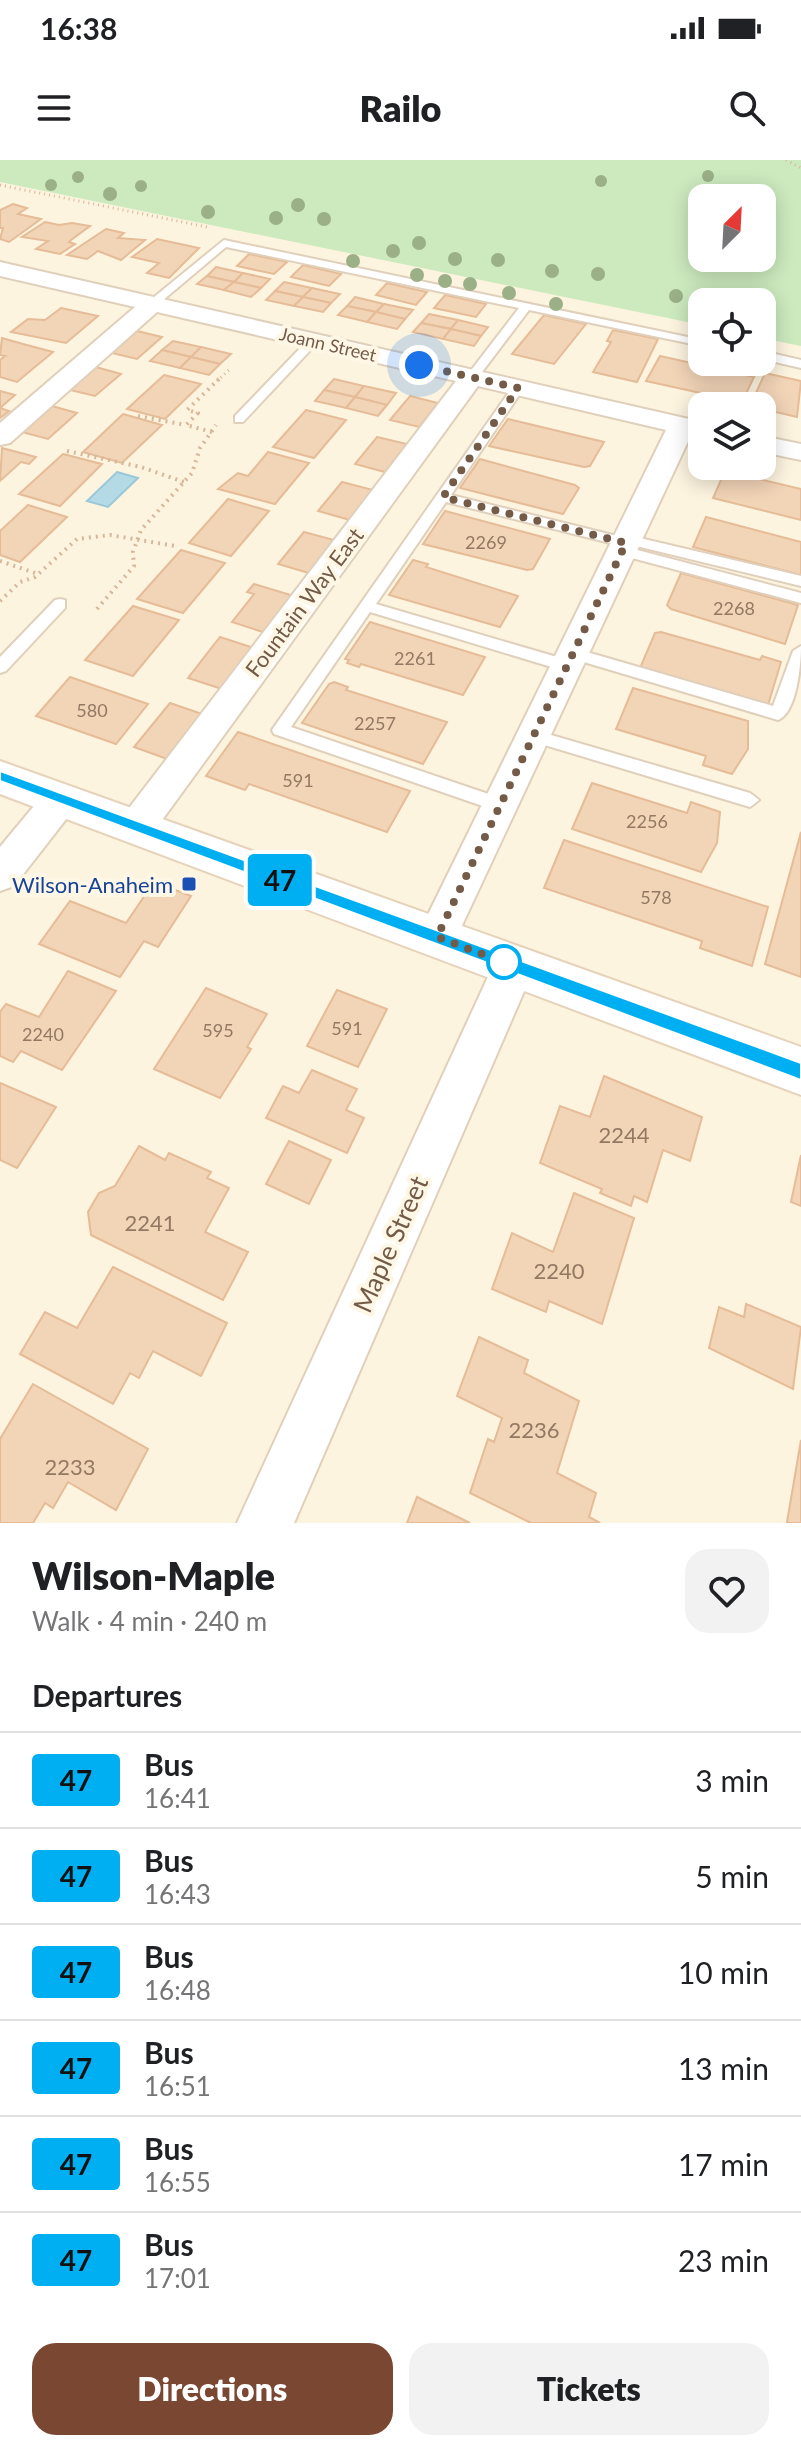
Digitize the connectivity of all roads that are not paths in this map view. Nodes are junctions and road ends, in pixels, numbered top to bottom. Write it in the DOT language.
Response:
graph roads {
  1 [pos="0,269"];
  2 [pos="26,275"];
  3 [pos="0,295"];
  4 [pos="152,304"];
  5 [pos="526,306"];
  6 [pos="688,340"];
  7 [pos="313,341"];
  8 [pos="776,358"];
  9 [pos="801,364"];
  10 [pos="472,377"];
  11 [pos="518,388"];
  12 [pos="239,419"];
  13 [pos="688,427"];
  14 [pos="688,435"];
  15 [pos="0,437"];
  16 [pos="776,447"];
  17 [pos="801,452"];
  18 [pos="443,497"];
  19 [pos="625,544"];
  20 [pos="801,581"];
  21 [pos="801,598"];
  22 [pos="60,604"];
  23 [pos="367,606"];
  24 [pos="801,651"];
  25 [pos="570,659"];
  26 [pos="0,667"];
  27 [pos="534,736"];
  28 [pos="0,777"];
  29 [pos="61,799"];
  30 [pos="750,800"];
  31 [pos="500,805"];
  32 [pos="136,827"];
  33 [pos="0,875"];
  34 [pos="437,937"];
  35 [pos="514,966"];
  36 [pos="801,1071"];
  37 [pos="265,1523"];
  1 -- 2 [label="street, Joann Street"];
  2 -- 3 [label="street"];
  2 -- 4 [label="street, Joann Street"];
  4 -- 5 [label="lane"];
  4 -- 7 [label="street, Joann Street"];
  4 -- 15 [label="street"];
  5 -- 6 [label="lane"];
  5 -- 10 [label="lane"];
  7 -- 10 [label="street, Joann Street"];
  7 -- 12 [label="lane"];
  8 -- 9 [label="lane"];
  10 -- 11 [label="street, Joann Street"];
  10 -- 32 [label="street, Fountain Way East"];
  11 -- 13 [label="street, Joann Street"];
  11 -- 18 [label="lane"];
  14 -- 19 [label="street"];
  16 -- 17 [label="street"];
  18 -- 19 [label="lane"];
  18 -- 23 [label="lane"];
  19 -- 20 [label="lane"];
  19 -- 21 [label="lane"];
  19 -- 25 [label="street"];
  22 -- 26 [label="lane"];
  23 -- 25 [label="lane"];
  23 -- 31 [label="lane"];
  24 -- 25 [label="lane"];
  25 -- 27 [label="street"];
  27 -- 30 [label="lane"];
  27 -- 31 [label="street"];
  28 -- 29 [label="street"];
  29 -- 32 [label="street"];
  29 -- 33 [label="street"];
  31 -- 34 [label="street"];
  32 -- 34 [label="street"];
  34 -- 35 [label="street"];
  35 -- 36 [label="street"];
  35 -- 37 [label="street, Maple Street"];
}
